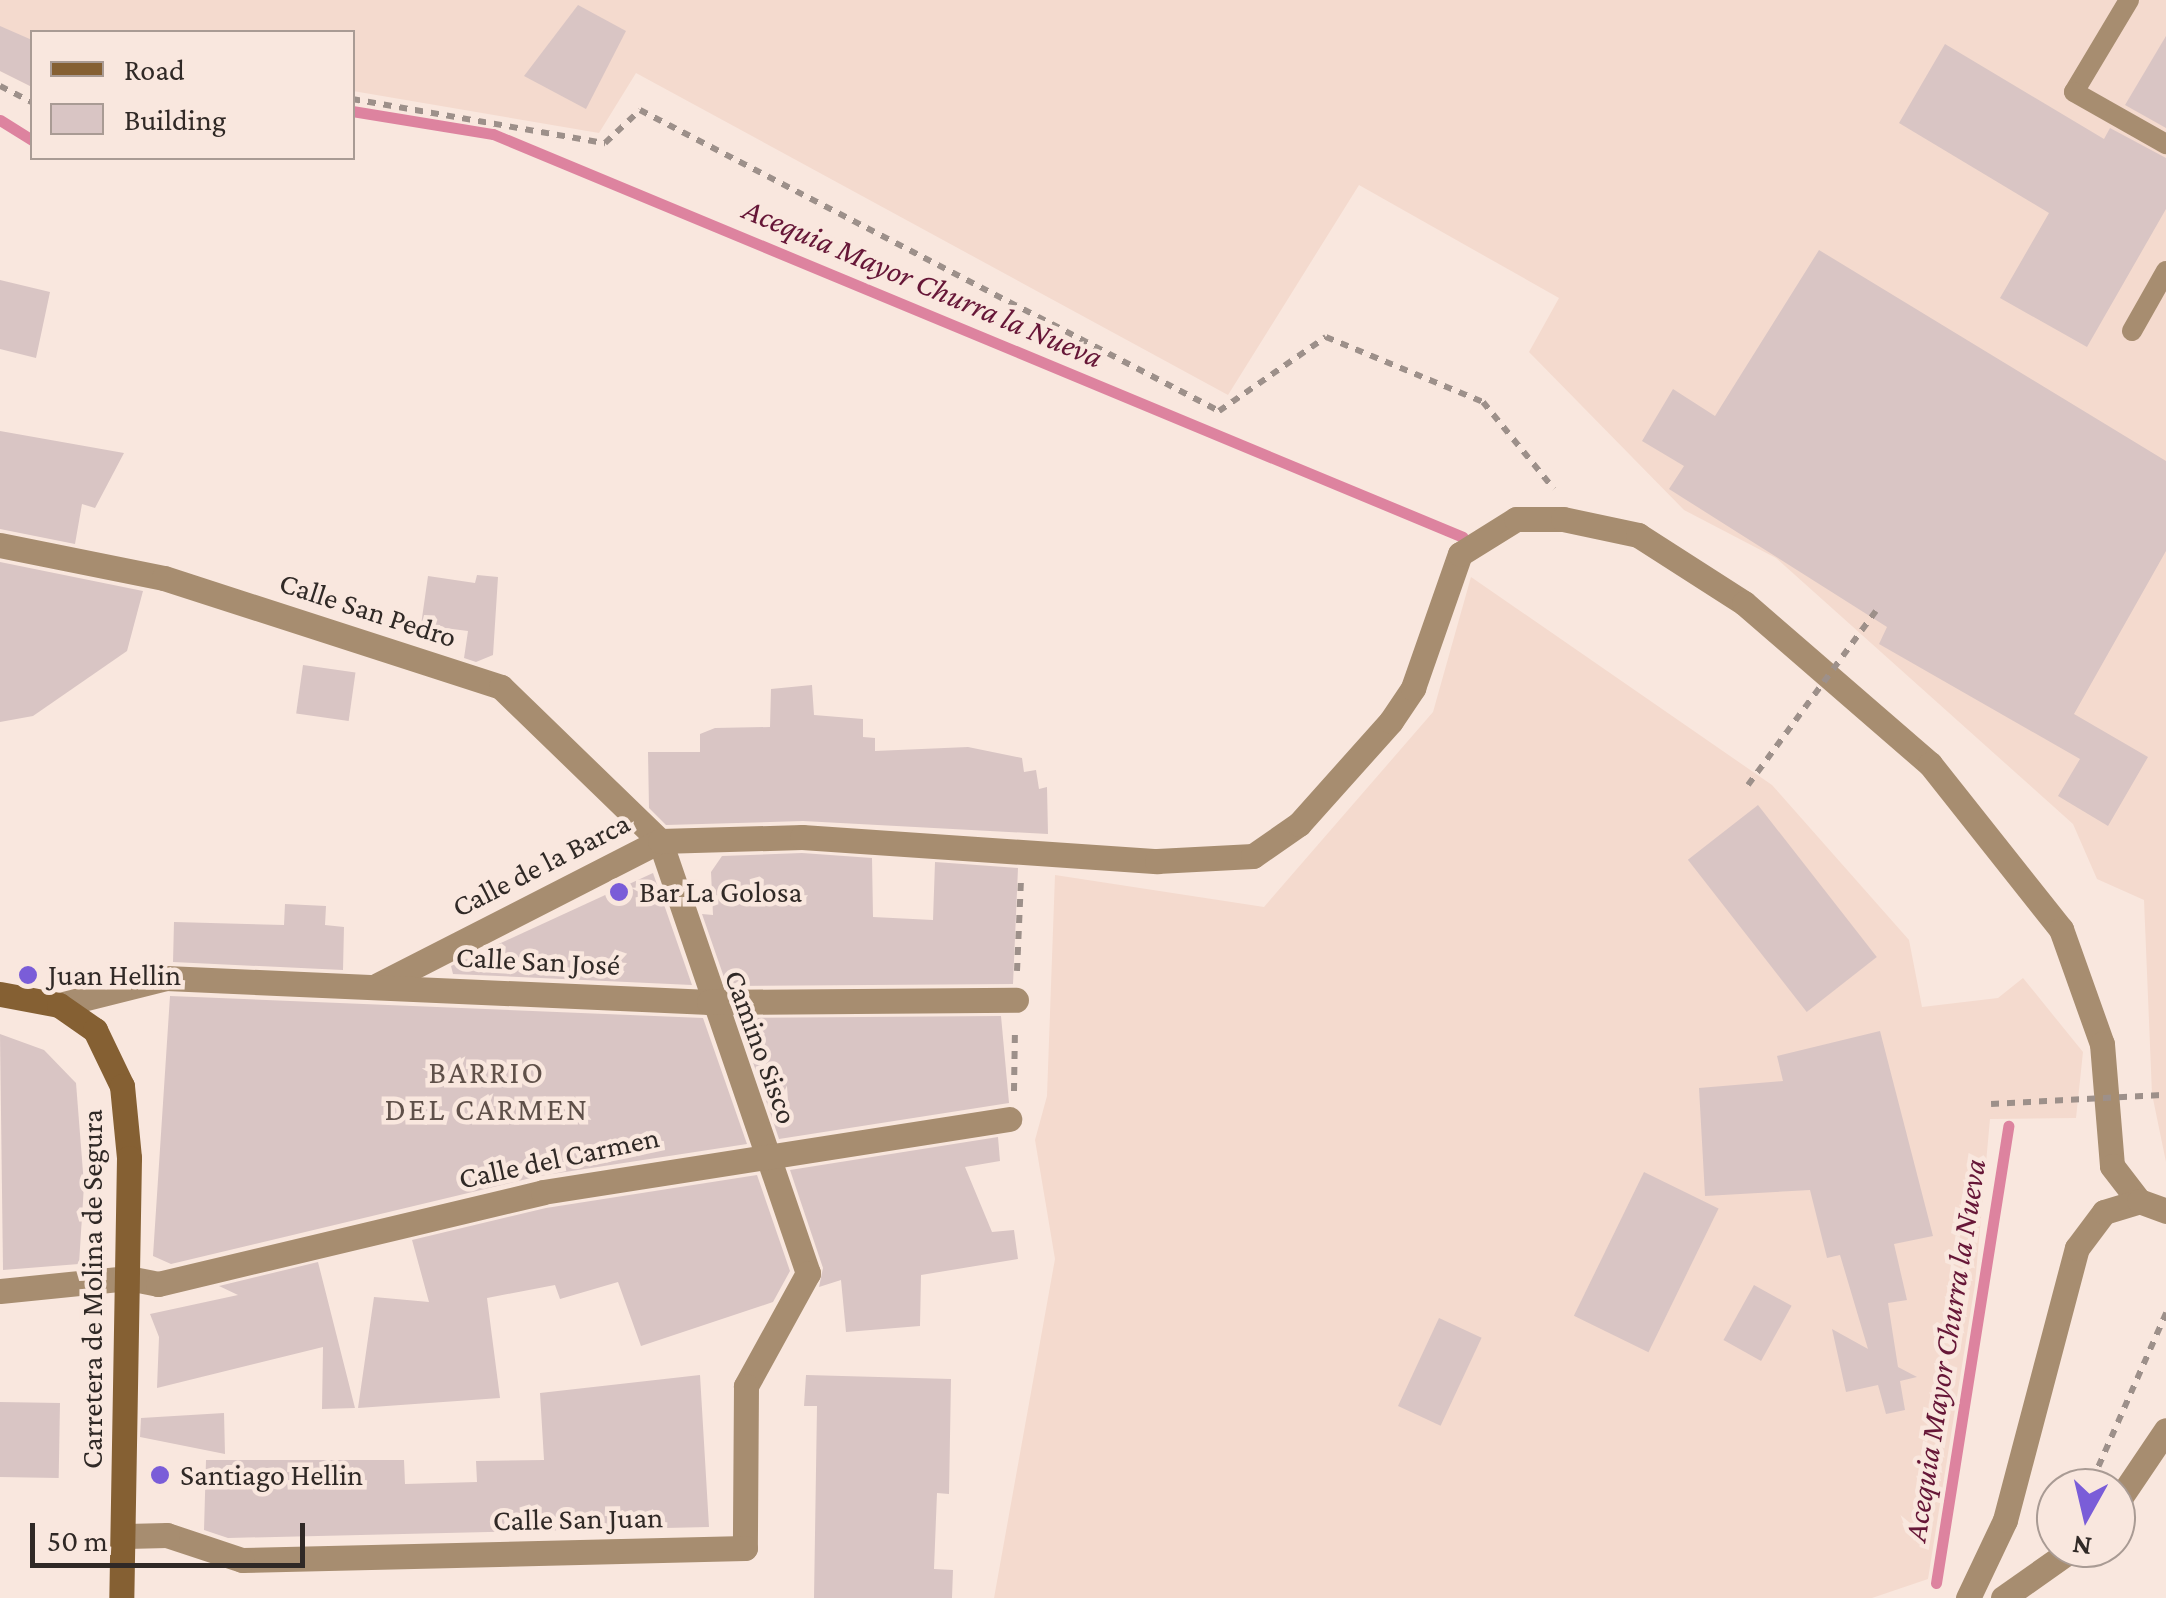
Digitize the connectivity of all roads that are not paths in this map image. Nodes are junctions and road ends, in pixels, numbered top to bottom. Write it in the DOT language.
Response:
graph roads {
  1 [pos="2129,0"];
  2 [pos="2166,144"];
  3 [pos="2166,271"];
  4 [pos="2132,331"];
  5 [pos="0,545"];
  6 [pos="660,840"];
  7 [pos="378,985"];
  8 [pos="0,994"];
  9 [pos="1016,1000"];
  10 [pos="710,1002"];
  11 [pos="59,1005"];
  12 [pos="1009,1119"];
  13 [pos="764,1152"];
  14 [pos="2139,1200"];
  15 [pos="2166,1211"];
  16 [pos="808,1273"];
  17 [pos="128,1278"];
  18 [pos="0,1291"];
  19 [pos="2166,1430"];
  20 [pos="2136,1474"];
  21 [pos="126,1536"];
  22 [pos="2045,1568"];
  23 [pos="121,1598"];
  24 [pos="1968,1598"];
  25 [pos="2002,1598"];
  1 -- 2 [label="lane"];
  3 -- 4 [label="lane"];
  5 -- 6 [label="street, Calle San Pedro"];
  6 -- 7 [label="street, Calle de la Barca"];
  6 -- 10 [label="street, Camino Sisco"];
  6 -- 14 [label="street, Calle de la Barca"];
  7 -- 10 [label="street, Calle San José"];
  7 -- 11 [label="street, Calle San José"];
  8 -- 11 [label="main road"];
  9 -- 10 [label="street, Calle San José"];
  10 -- 13 [label="street, Camino Sisco"];
  11 -- 17 [label="main road, Carretera de Molina de Segura"];
  12 -- 13 [label="street, Calle del Carmen"];
  13 -- 16 [label="street, Camino Sisco"];
  13 -- 17 [label="street, Calle del Carmen"];
  14 -- 15 [label="street"];
  14 -- 24 [label="street"];
  16 -- 21 [label="street, Calle San Juan"];
  17 -- 18 [label="street, Calle del Carmen"];
  17 -- 21 [label="main road, Carretera de Molina de Segura"];
  19 -- 20 [label="street"];
  21 -- 23 [label="main road, Carretera de Molina de Segura"];
  22 -- 25 [label="street"];
}
